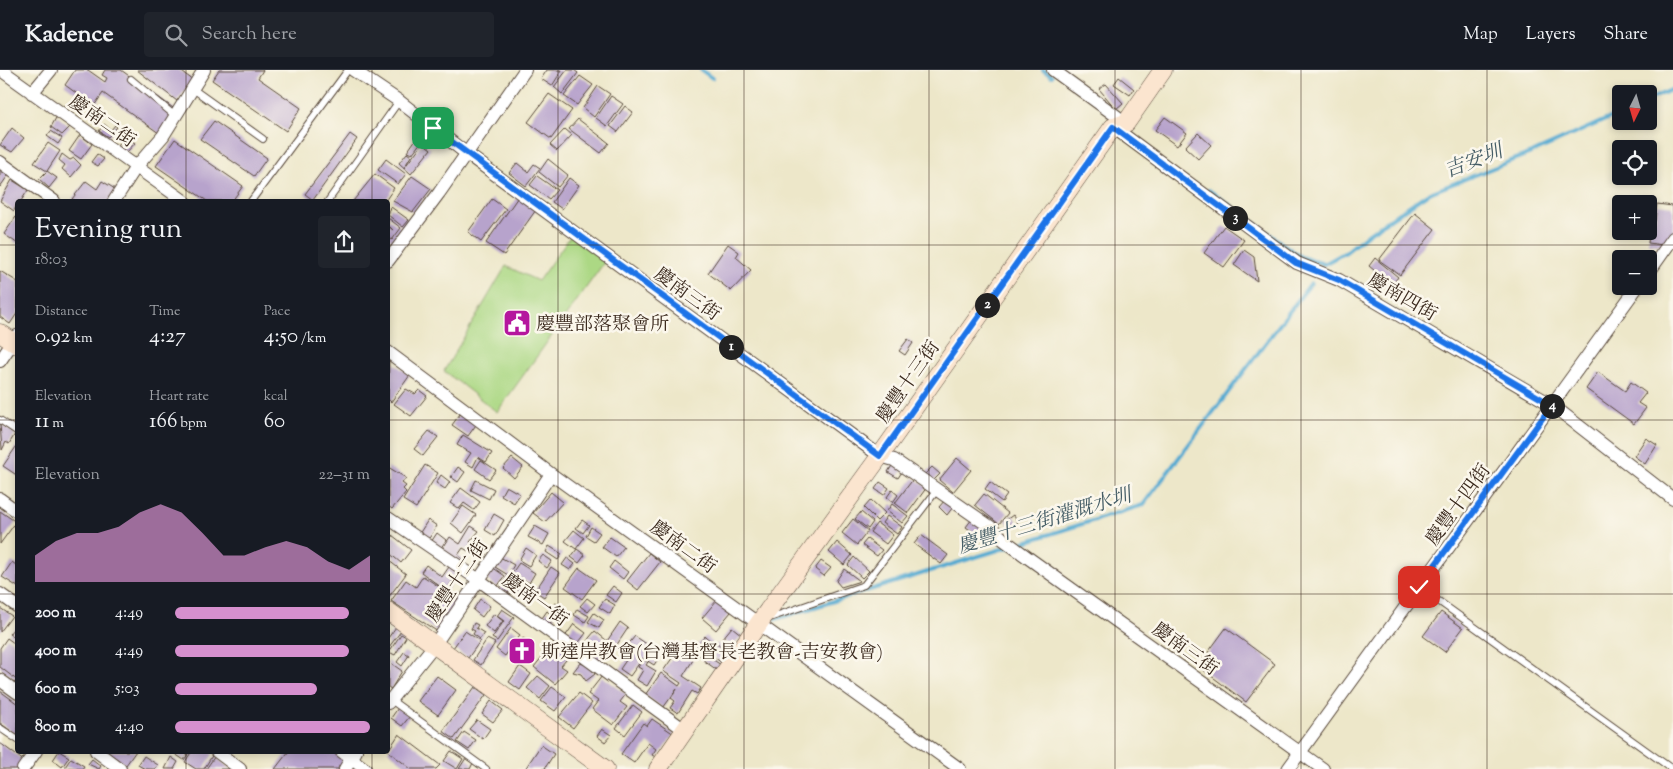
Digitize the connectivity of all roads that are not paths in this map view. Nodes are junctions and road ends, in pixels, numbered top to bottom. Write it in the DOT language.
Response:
graph roads {
  1 [pos="1,70"];
  2 [pos="51,70"];
  3 [pos="204,70"];
  4 [pos="348,70"];
  5 [pos="353,70"];
  6 [pos="525,70"];
  7 [pos="1053,70"];
  8 [pos="1163,70"];
  9 [pos="131,79"];
  10 [pos="193,89"];
  11 [pos="32,93"];
  12 [pos="399,101"];
  13 [pos="174,115"];
  14 [pos="1120,125"];
  15 [pos="263,139"];
  16 [pos="467,154"];
  17 [pos="0,162"];
  18 [pos="136,167"];
  19 [pos="51,199"];
  20 [pos="115,199"];
  21 [pos="181,199"];
  22 [pos="253,199"];
  23 [pos="329,199"];
  24 [pos="1673,238"];
  25 [pos="390,258"];
  26 [pos="1657,261"];
  27 [pos="1631,295"];
  28 [pos="12,339"];
  29 [pos="390,353"];
  30 [pos="0,360"];
  31 [pos="1552,405"];
  32 [pos="0,420"];
  33 [pos="15,430"];
  34 [pos="880,456"];
  35 [pos="551,474"];
  36 [pos="937,490"];
  37 [pos="1673,499"];
  38 [pos="0,500"];
  39 [pos="15,510"];
  40 [pos="390,519"];
  41 [pos="478,580"];
  42 [pos="1419,587"];
  43 [pos="0,594"];
  44 [pos="15,605"];
  45 [pos="390,612"];
  46 [pos="758,622"];
  47 [pos="435,644"];
  48 [pos="0,680"];
  49 [pos="15,691"];
  50 [pos="390,698"];
  51 [pos="390,701"];
  52 [pos="0,728"];
  53 [pos="686,731"];
  54 [pos="15,738"];
  55 [pos="1300,753"];
  56 [pos="33,754"];
  57 [pos="100,754"];
  58 [pos="220,754"];
  59 [pos="351,760"];
  60 [pos="23,769"];
  61 [pos="120,769"];
  62 [pos="240,769"];
  63 [pos="365,769"];
  64 [pos="486,769"];
  65 [pos="605,769"];
  66 [pos="658,769"];
  67 [pos="960,769"];
  68 [pos="1288,769"];
  69 [pos="1323,769"];
  70 [pos="1672,769"];
  1 -- 11 [label="street, 慶南二街"];
  2 -- 11 [label="street"];
  3 -- 10 [label="street"];
  4 -- 22 [label="lane"];
  5 -- 12 [label="street, 慶南三街"];
  6 -- 16 [label="street"];
  7 -- 14 [label="street, 慶南四街"];
  8 -- 14 [label="street, 慶豐十三街"];
  9 -- 13 [label="lane"];
  10 -- 13 [label="street"];
  10 -- 15 [label="lane"];
  11 -- 18 [label="street, 慶南二街"];
  12 -- 16 [label="street, 慶南三街"];
  12 -- 23 [label="lane"];
  13 -- 18 [label="street"];
  14 -- 31 [label="street, 慶南四街"];
  14 -- 34 [label="street, 慶豐十三街"];
  16 -- 25 [label="street"];
  16 -- 34 [label="street, 慶南三街"];
  17 -- 19 [label="street"];
  18 -- 20 [label="street"];
  18 -- 21 [label="street, 慶南二街"];
  24 -- 26 [label="street"];
  27 -- 31 [label="street, 慶豐十四街"];
  28 -- 30 [label="street"];
  29 -- 35 [label="street, 慶南二街"];
  31 -- 37 [label="street, 慶南四街"];
  31 -- 42 [label="street, 慶豐十四街"];
  32 -- 33 [label="lane"];
  34 -- 36 [label="street, 慶南三街"];
  34 -- 46 [label="street, 慶豐十三街"];
  35 -- 41 [label="street, 慶豐十二街"];
  35 -- 46 [label="street, 慶南二街"];
  36 -- 46 [label="lane"];
  36 -- 55 [label="street, 慶南三街"];
  38 -- 39 [label="street"];
  40 -- 41 [label="street, 慶南一街"];
  41 -- 47 [label="street, 慶豐十二街"];
  41 -- 53 [label="street, 慶南一街"];
  42 -- 55 [label="street, 慶豐十四街"];
  42 -- 70 [label="lane"];
  43 -- 44 [label="street"];
  45 -- 47 [label="street"];
  46 -- 53 [label="street, 慶豐十三街"];
  46 -- 67 [label="street, 慶南二街"];
  47 -- 50 [label="street, 慶豐十二街"];
  47 -- 65 [label="street"];
  48 -- 49 [label="street"];
  51 -- 64 [label="lane"];
  52 -- 54 [label="lane"];
  53 -- 66 [label="street, 慶豐十三街"];
  55 -- 68 [label="street, 慶豐十四街"];
  55 -- 69 [label="street, 慶南三街"];
  56 -- 60 [label="street"];
  57 -- 61 [label="street"];
  58 -- 62 [label="street"];
  59 -- 63 [label="street"];
}
